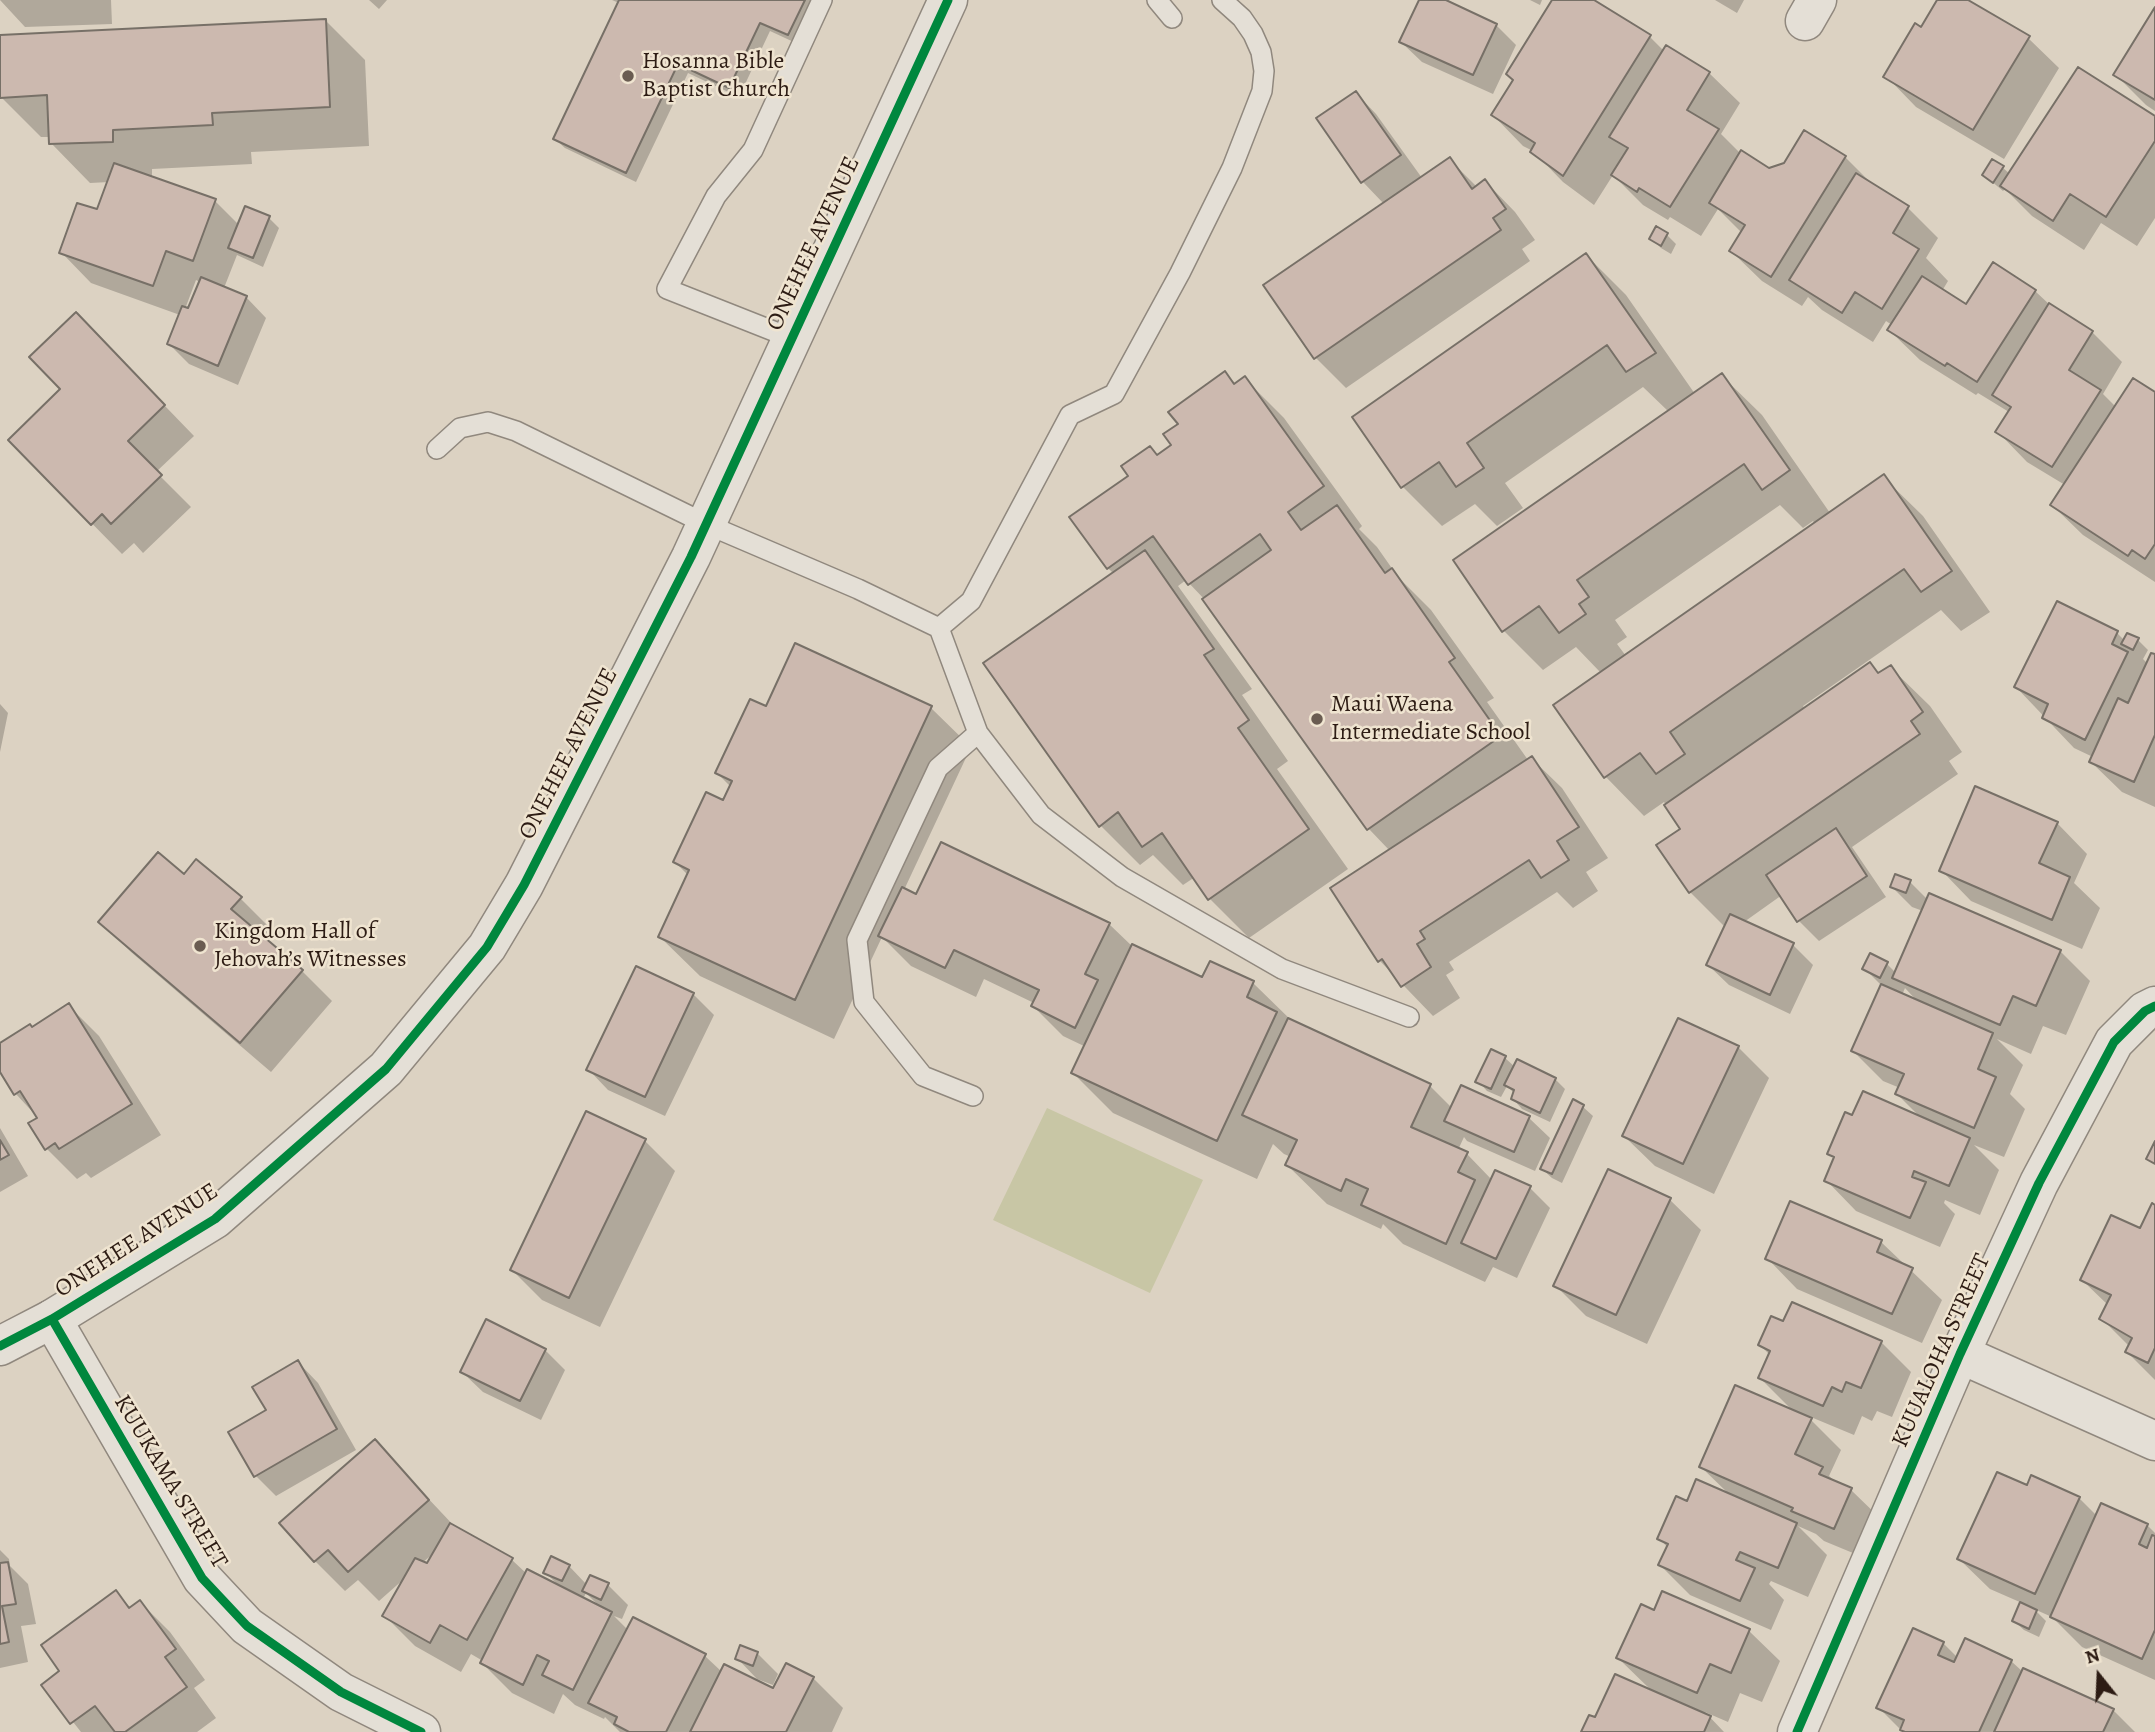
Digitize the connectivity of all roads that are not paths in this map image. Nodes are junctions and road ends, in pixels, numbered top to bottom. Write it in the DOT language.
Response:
graph roads {
  1 [pos="822,0"];
  2 [pos="948,0"];
  3 [pos="1157,0"];
  4 [pos="1222,0"];
  5 [pos="1172,18"];
  6 [pos="791,338"];
  7 [pos="437,449"];
  8 [pos="706,524"];
  9 [pos="939,628"];
  10 [pos="978,733"];
  11 [pos="2155,1006"];
  12 [pos="1409,1017"];
  13 [pos="973,1096"];
  14 [pos="52,1319"];
  15 [pos="0,1346"];
  16 [pos="1960,1354"];
  17 [pos="2155,1441"];
  18 [pos="421,1732"];
  19 [pos="1797,1732"];
  1 -- 6 [label="lane"];
  2 -- 6 [label="street, ONEHEE AVENUE"];
  3 -- 5 [label="lane"];
  4 -- 9 [label="lane"];
  6 -- 8 [label="street, ONEHEE AVENUE"];
  7 -- 8 [label="lane"];
  8 -- 9 [label="lane"];
  8 -- 14 [label="street, ONEHEE AVENUE"];
  9 -- 10 [label="lane"];
  10 -- 12 [label="lane"];
  10 -- 13 [label="lane"];
  11 -- 16 [label="street, KUUALOHA STREET"];
  14 -- 15 [label="street, ONEHEE AVENUE"];
  14 -- 18 [label="street, KUUKAMA STREET"];
  16 -- 17 [label="street"];
  16 -- 19 [label="street, KUUALOHA STREET"];
}
